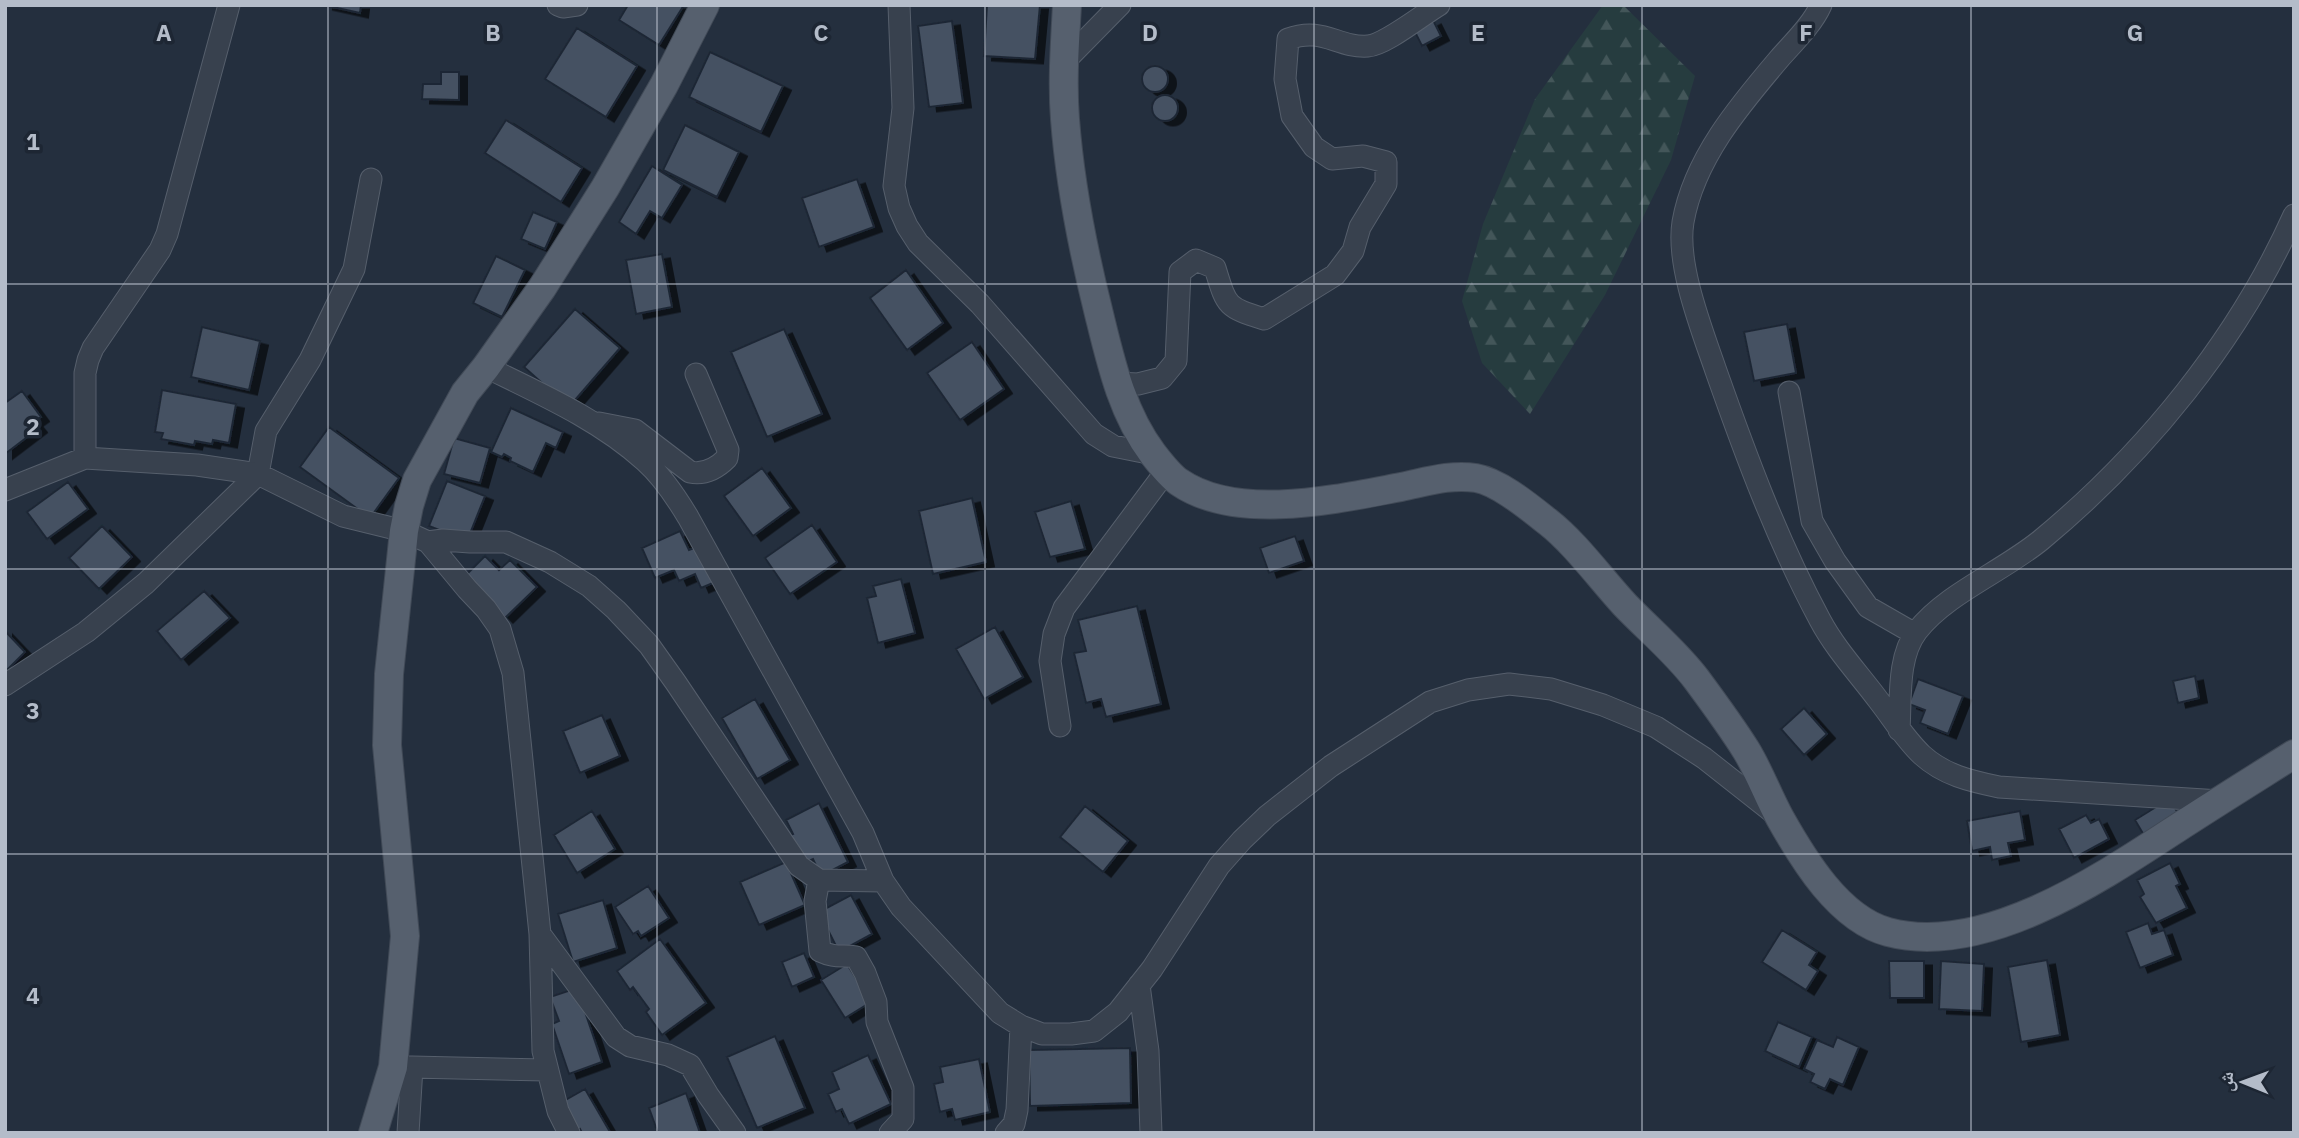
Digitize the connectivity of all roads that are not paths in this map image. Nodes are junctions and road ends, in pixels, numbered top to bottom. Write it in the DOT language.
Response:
graph roads {
  1 [pos="229,5"];
  2 [pos="558,5"];
  3 [pos="577,5"];
  4 [pos="705,5"];
  5 [pos="899,5"];
  6 [pos="1067,5"];
  7 [pos="1120,5"];
  8 [pos="1438,5"];
  9 [pos="1821,5"];
  10 [pos="1064,62"];
  11 [pos="371,179"];
  12 [pos="2294,215"];
  13 [pos="486,367"];
  14 [pos="696,374"];
  15 [pos="1117,383"];
  16 [pos="1789,392"];
  17 [pos="588,420"];
  18 [pos="85,458"];
  19 [pos="1160,462"];
  20 [pos="258,474"];
  21 [pos="5,490"];
  22 [pos="416,536"];
  23 [pos="1915,634"];
  24 [pos="5,685"];
  25 [pos="1060,726"];
  26 [pos="1899,730"];
  27 [pos="2294,754"];
  28 [pos="2220,801"];
  29 [pos="1780,817"];
  30 [pos="819,880"];
  31 [pos="883,881"];
  32 [pos="540,934"];
  33 [pos="1139,985"];
  34 [pos="1021,1026"];
  35 [pos="402,1067"];
  36 [pos="546,1070"];
  37 [pos="373,1133"];
  38 [pos="408,1133"];
  39 [pos="569,1133"];
  40 [pos="735,1133"];
  41 [pos="890,1133"];
  42 [pos="1006,1133"];
  43 [pos="1151,1133"];
  1 -- 18 [label="street"];
  2 -- 3 [label="street"];
  4 -- 13 [label="main road"];
  5 -- 19 [label="street"];
  6 -- 10 [label="main road"];
  7 -- 10 [label="street"];
  8 -- 15 [label="street"];
  9 -- 26 [label="street"];
  10 -- 15 [label="main road"];
  11 -- 20 [label="street"];
  12 -- 23 [label="street"];
  13 -- 17 [label="street"];
  13 -- 22 [label="main road"];
  14 -- 17 [label="street"];
  15 -- 19 [label="main road"];
  16 -- 23 [label="street"];
  17 -- 31 [label="street"];
  18 -- 20 [label="street"];
  18 -- 21 [label="street"];
  19 -- 25 [label="street"];
  19 -- 29 [label="main road"];
  20 -- 22 [label="street"];
  20 -- 24 [label="street"];
  22 -- 30 [label="street"];
  22 -- 32 [label="street"];
  22 -- 35 [label="main road"];
  23 -- 26 [label="street"];
  26 -- 28 [label="street"];
  27 -- 28 [label="main road"];
  28 -- 29 [label="main road"];
  29 -- 33 [label="street"];
  30 -- 31 [label="street"];
  30 -- 41 [label="street"];
  31 -- 34 [label="street"];
  32 -- 36 [label="street"];
  32 -- 40 [label="street"];
  33 -- 34 [label="street"];
  33 -- 43 [label="street"];
  34 -- 42 [label="street"];
  35 -- 36 [label="street"];
  35 -- 37 [label="main road"];
  35 -- 38 [label="street"];
  36 -- 39 [label="street"];
}
